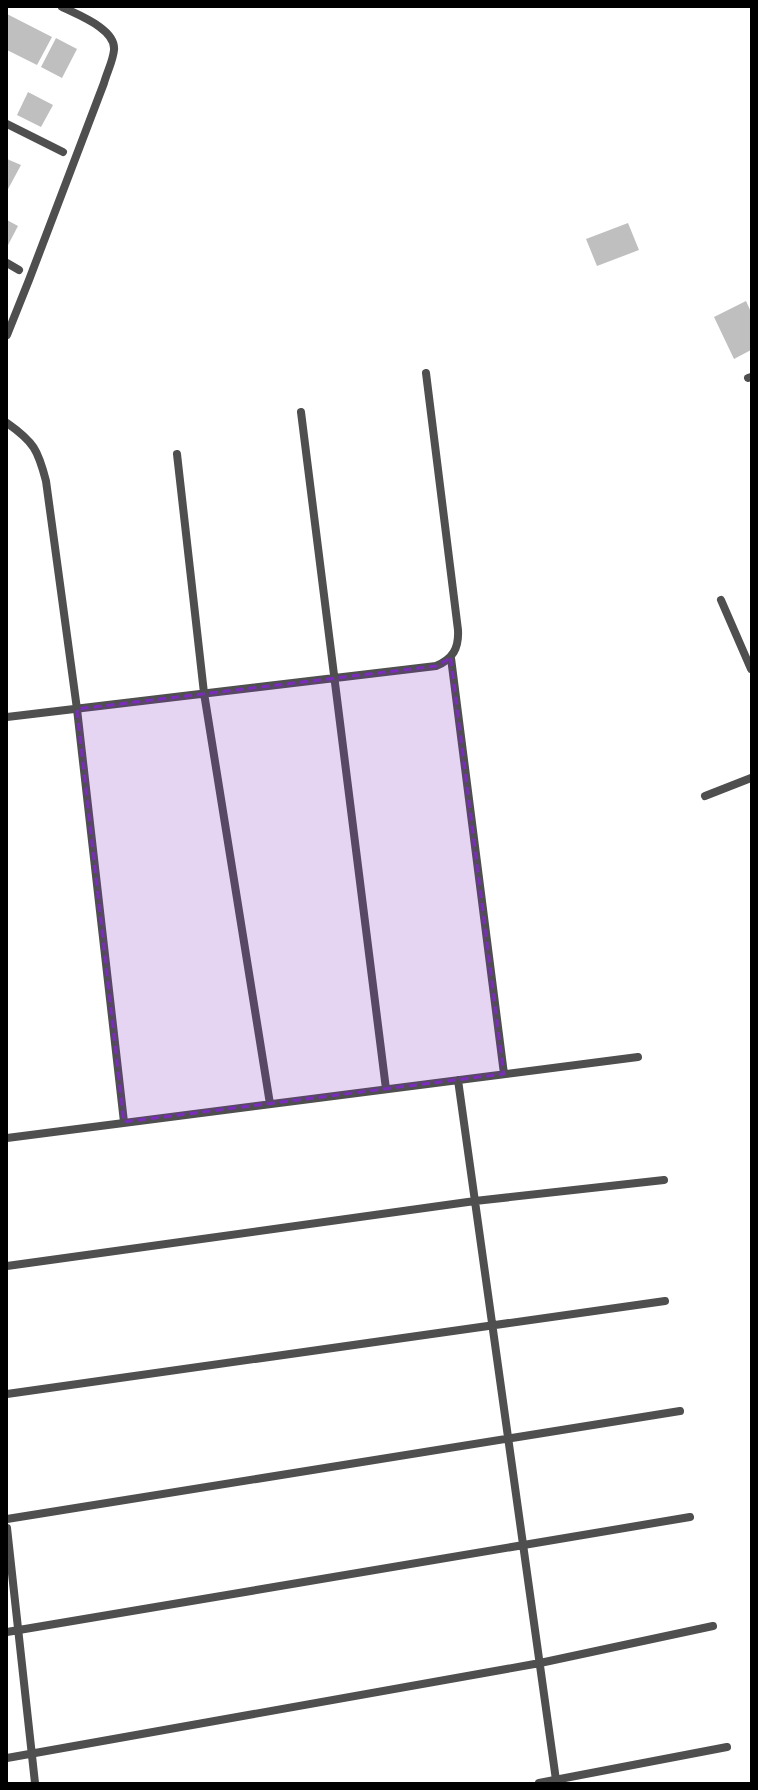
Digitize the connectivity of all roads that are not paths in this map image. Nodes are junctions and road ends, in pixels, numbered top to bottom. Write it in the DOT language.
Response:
graph roads {
  1 [pos="62,7"];
  2 [pos="7,124"];
  3 [pos="63,152"];
  4 [pos="7,263"];
  5 [pos="19,270"];
  6 [pos="7,335"];
  7 [pos="426,373"];
  8 [pos="302,412"];
  9 [pos="7,423"];
  10 [pos="177,454"];
  11 [pos="721,600"];
  12 [pos="451,658"];
  13 [pos="751,669"];
  14 [pos="335,678"];
  15 [pos="204,693"];
  16 [pos="76,709"];
  17 [pos="7,717"];
  18 [pos="751,778"];
  19 [pos="706,796"];
  20 [pos="638,1057"];
  21 [pos="504,1074"];
  22 [pos="458,1080"];
  23 [pos="386,1089"];
  24 [pos="270,1104"];
  25 [pos="124,1122"];
  26 [pos="7,1138"];
  27 [pos="664,1180"];
  28 [pos="475,1201"];
  29 [pos="7,1266"];
  30 [pos="665,1301"];
  31 [pos="492,1325"];
  32 [pos="7,1394"];
  33 [pos="680,1411"];
  34 [pos="508,1438"];
  35 [pos="690,1517"];
  36 [pos="7,1519"];
  37 [pos="7,1528"];
  38 [pos="523,1545"];
  39 [pos="712,1626"];
  40 [pos="18,1630"];
  41 [pos="7,1632"];
  42 [pos="540,1663"];
  43 [pos="727,1747"];
  44 [pos="32,1754"];
  45 [pos="7,1758"];
  46 [pos="556,1780"];
  47 [pos="35,1783"];
  48 [pos="539,1783"];
  1 -- 6 [label="street"];
  2 -- 3 [label="street"];
  4 -- 5 [label="street"];
  7 -- 12 [label="street"];
  8 -- 14 [label="street"];
  9 -- 16 [label="street"];
  10 -- 15 [label="street"];
  11 -- 13 [label="street"];
  12 -- 14 [label="street"];
  12 -- 21 [label="street"];
  14 -- 15 [label="street"];
  14 -- 23 [label="street"];
  15 -- 16 [label="street"];
  15 -- 24 [label="street"];
  16 -- 17 [label="street"];
  16 -- 25 [label="street"];
  18 -- 19 [label="street"];
  20 -- 21 [label="street"];
  21 -- 22 [label="street"];
  22 -- 23 [label="street"];
  22 -- 28 [label="street"];
  23 -- 24 [label="street"];
  24 -- 25 [label="street"];
  25 -- 26 [label="street"];
  27 -- 28 [label="street"];
  28 -- 29 [label="street"];
  28 -- 31 [label="street"];
  30 -- 31 [label="street"];
  31 -- 32 [label="street"];
  31 -- 34 [label="street"];
  33 -- 34 [label="street"];
  34 -- 36 [label="street"];
  34 -- 38 [label="street"];
  35 -- 38 [label="street"];
  37 -- 40 [label="street"];
  38 -- 40 [label="street"];
  38 -- 42 [label="street"];
  39 -- 42 [label="street"];
  40 -- 41 [label="street"];
  40 -- 44 [label="street"];
  42 -- 44 [label="street"];
  42 -- 46 [label="street"];
  43 -- 46 [label="street"];
  44 -- 45 [label="street"];
  44 -- 47 [label="street"];
  46 -- 48 [label="street"];
}
